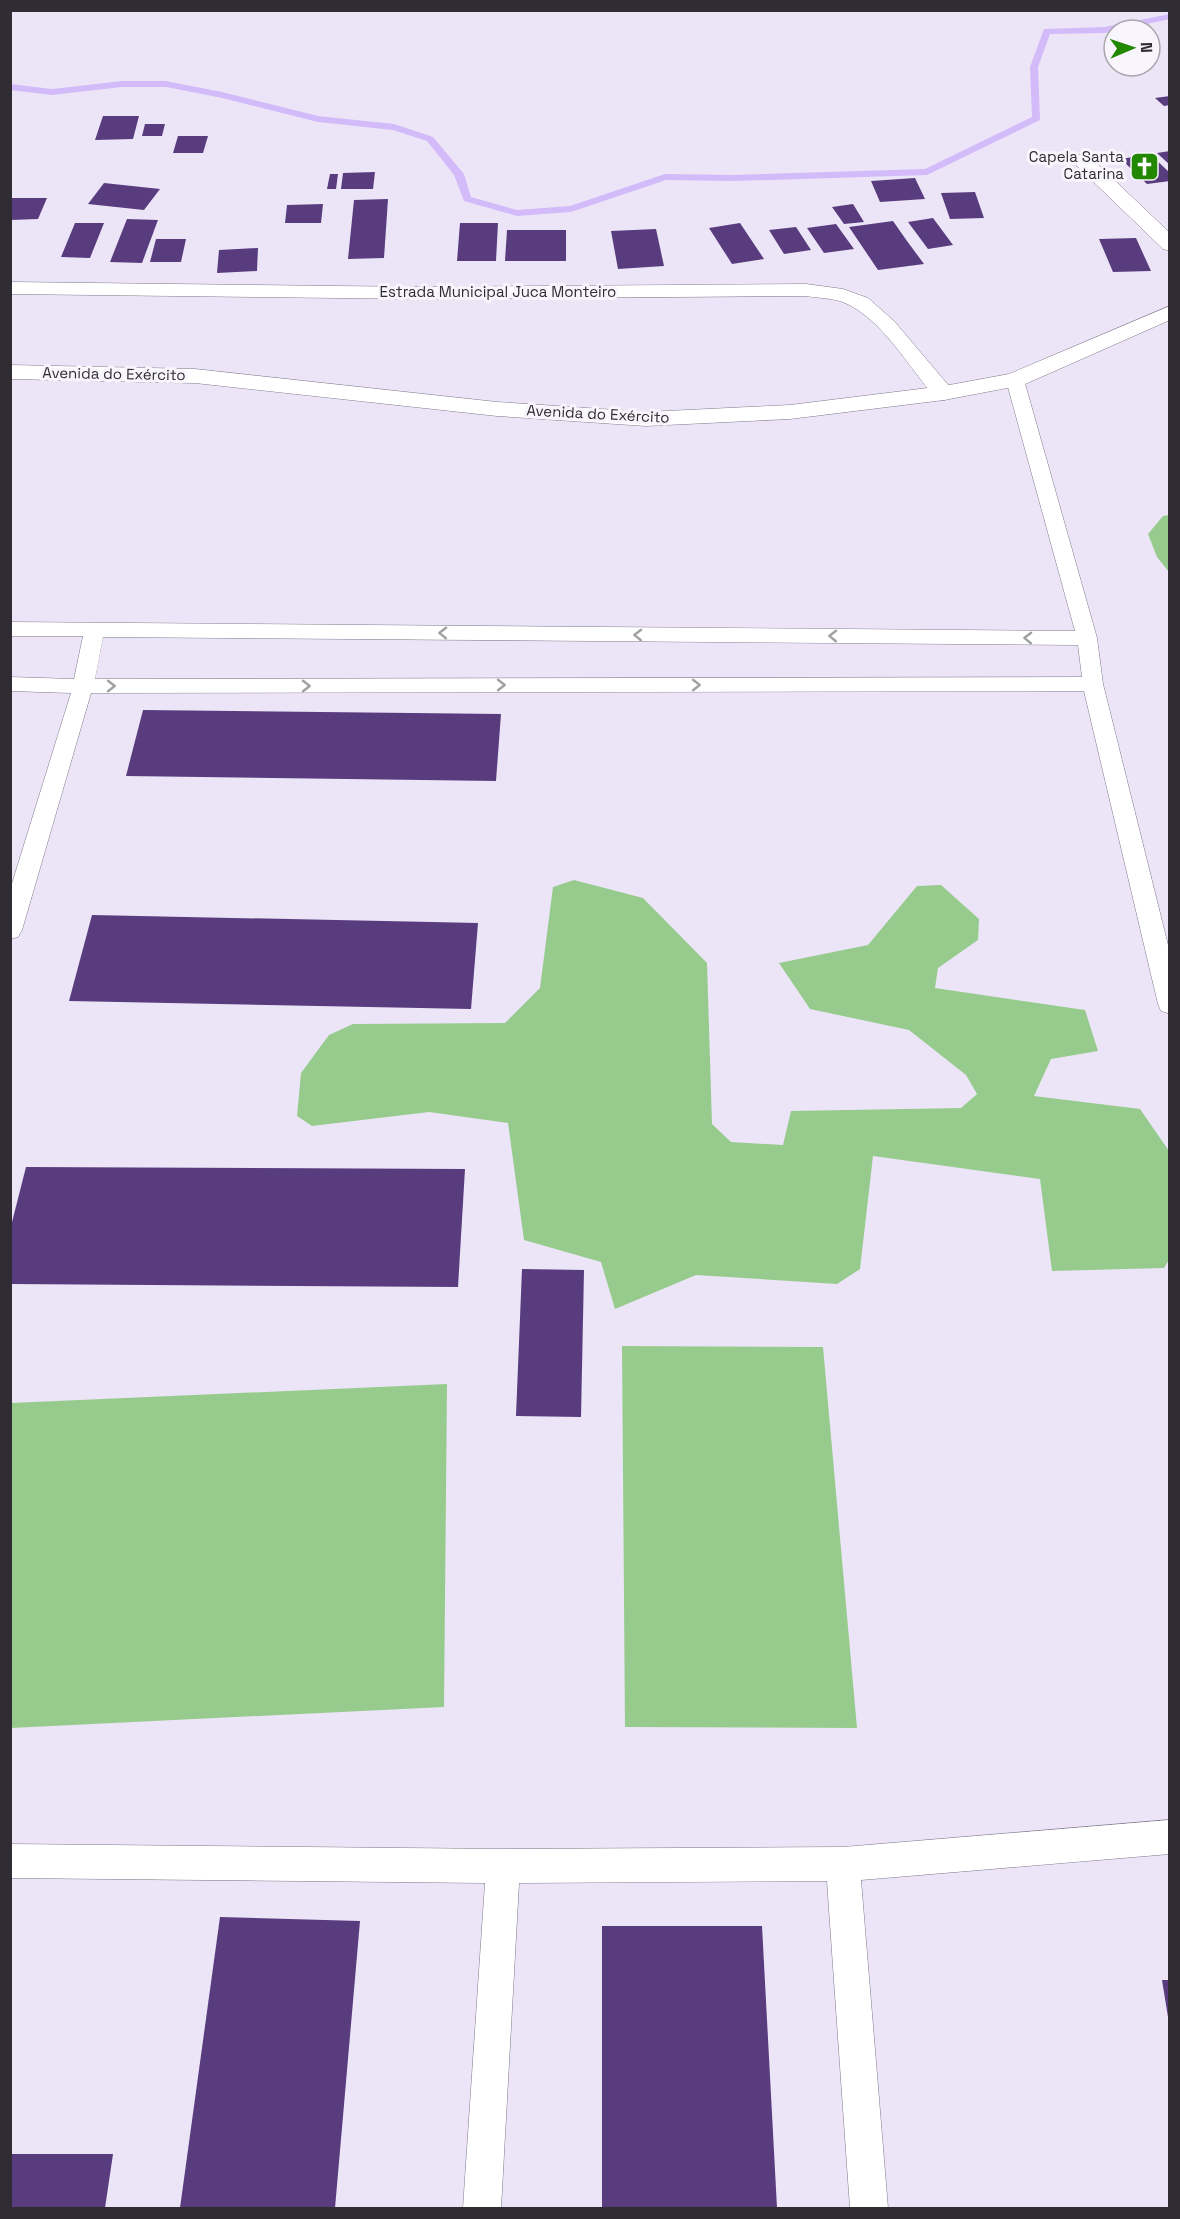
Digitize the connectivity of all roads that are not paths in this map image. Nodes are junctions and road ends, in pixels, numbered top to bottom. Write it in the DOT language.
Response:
graph roads {
  1 [pos="1082,160"];
  2 [pos="1170,245"];
  3 [pos="10,288"];
  4 [pos="1170,312"];
  5 [pos="10,372"];
  6 [pos="1015,381"];
  7 [pos="944,393"];
  8 [pos="10,629"];
  9 [pos="94,630"];
  10 [pos="1086,639"];
  11 [pos="10,684"];
  12 [pos="1093,684"];
  13 [pos="83,686"];
  14 [pos="10,930"];
  15 [pos="1170,1004"];
  16 [pos="1170,1838"];
  17 [pos="10,1861"];
  18 [pos="843,1864"];
  19 [pos="503,1866"];
  20 [pos="482,2208"];
  21 [pos="869,2208"];
  1 -- 2 [label="street"];
  3 -- 7 [label="street, Estrada Municipal Juca Monteiro"];
  4 -- 6 [label="street, Avenida do Exército"];
  5 -- 7 [label="street, Avenida do Exército"];
  6 -- 7 [label="street, Avenida do Exército"];
  6 -- 10 [label="lane"];
  8 -- 9 [label="lane"];
  10 -- 9 [label="lane, one-way"];
  9 -- 13 [label="lane"];
  10 -- 12 [label="lane"];
  11 -- 13 [label="lane"];
  13 -- 12 [label="lane, one-way"];
  12 -- 15 [label="lane"];
  13 -- 14 [label="lane"];
  16 -- 18 [label="lane"];
  17 -- 19 [label="lane"];
  18 -- 19 [label="lane"];
  18 -- 21 [label="lane"];
  19 -- 20 [label="lane"];
}
